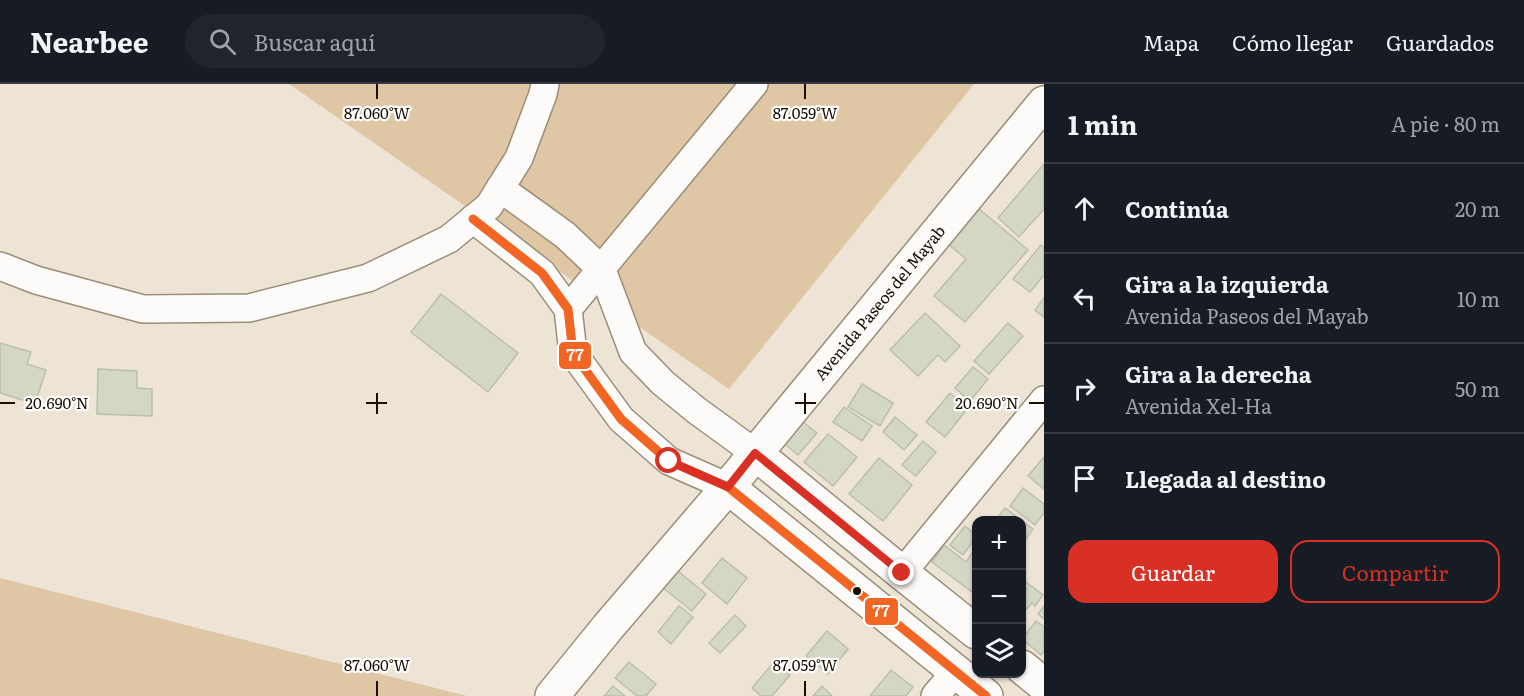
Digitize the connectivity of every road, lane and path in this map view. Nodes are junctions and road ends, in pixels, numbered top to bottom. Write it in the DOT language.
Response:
graph roads {
  1 [pos="545,84"];
  2 [pos="754,84"];
  3 [pos="1044,103"];
  4 [pos="500,188"];
  5 [pos="473,219"];
  6 [pos="0,266"];
  7 [pos="602,270"];
  8 [pos="568,309"];
  9 [pos="1044,400"];
  10 [pos="755,453"];
  11 [pos="728,487"];
  12 [pos="902,573"];
  13 [pos="972,629"];
  14 [pos="956,671"];
  15 [pos="1026,671"];
  16 [pos="1044,687"];
  17 [pos="552,696"];
  18 [pos="935,696"];
  19 [pos="987,696"];
  20 [pos="1038,696"];
  1 -- 4 [label="street"];
  2 -- 7 [label="street"];
  3 -- 10 [label="main road, Avenida Paseos del Mayab"];
  4 -- 5 [label="street"];
  4 -- 7 [label="street"];
  5 -- 6 [label="street"];
  5 -- 8 [label="street"];
  7 -- 8 [label="street"];
  7 -- 10 [label="street"];
  8 -- 11 [label="street"];
  9 -- 12 [label="street"];
  10 -- 11 [label="main road, Avenida Paseos del Mayab"];
  10 -- 12 [label="main road"];
  11 -- 14 [label="main road"];
  11 -- 17 [label="main road, Avenida Paseos del Mayab"];
  12 -- 13 [label="main road"];
  14 -- 18 [label="street"];
  14 -- 19 [label="main road"];
  15 -- 16 [label="main road"];
  16 -- 20 [label="street"];
}
